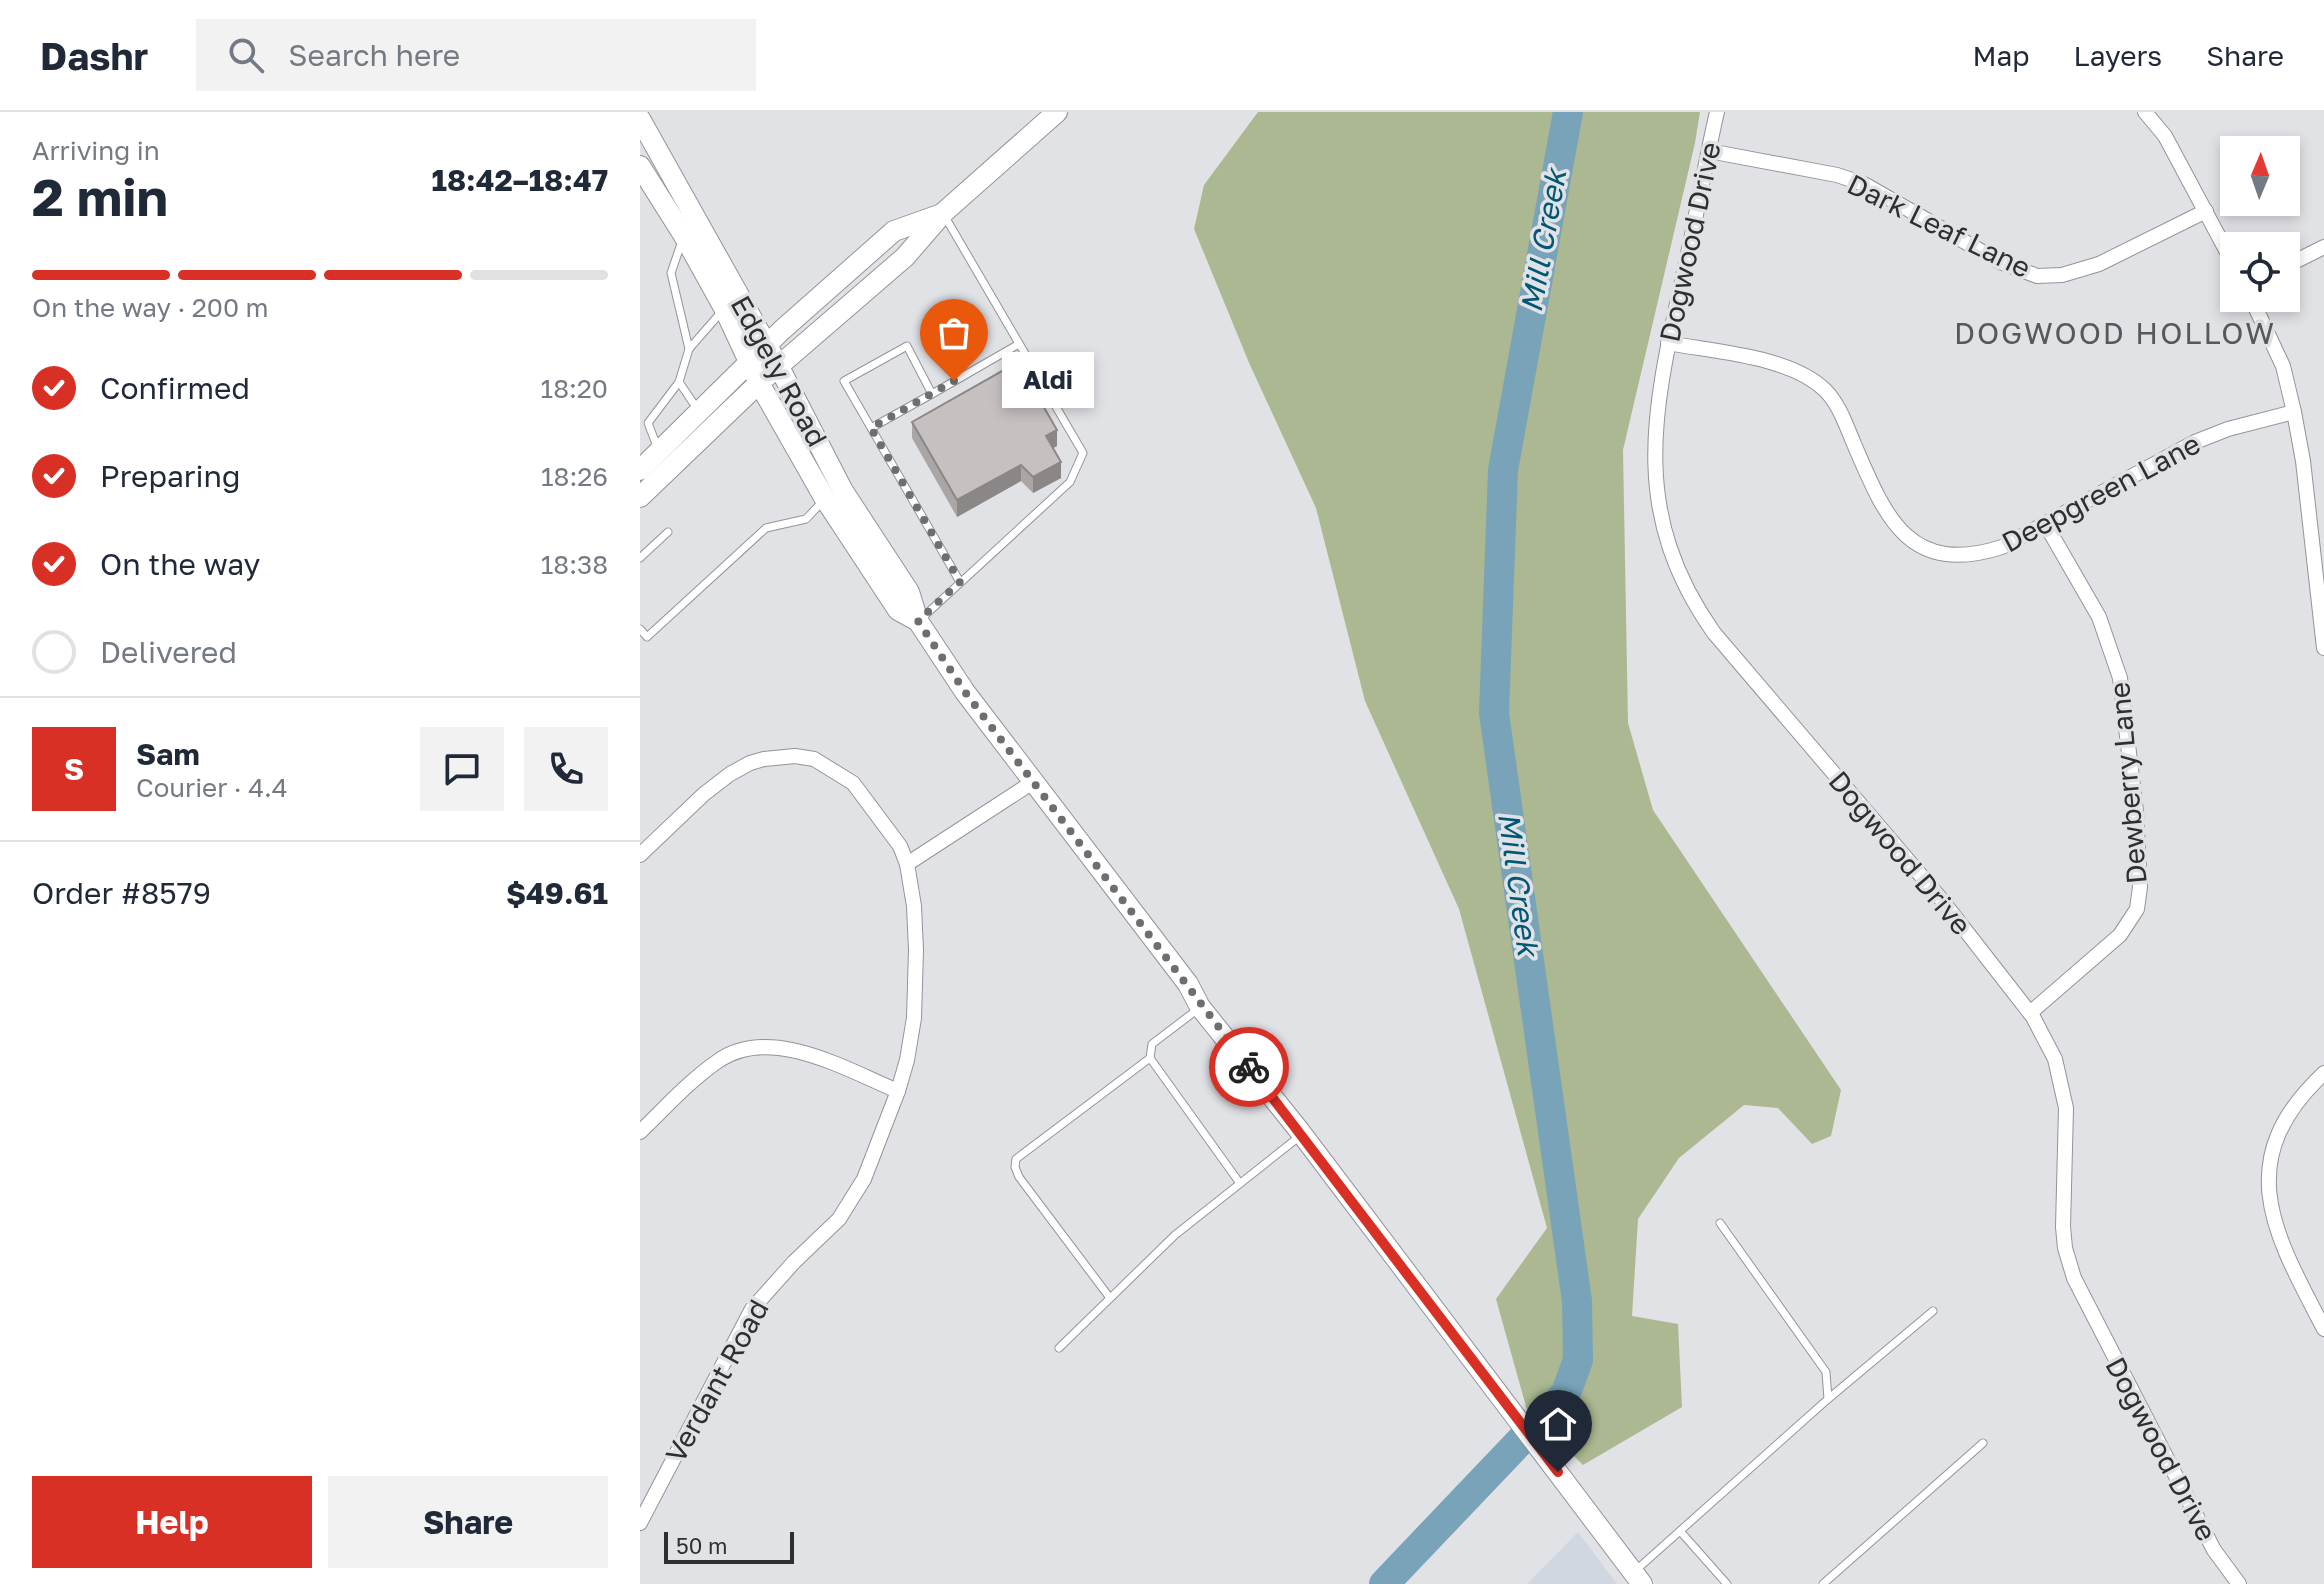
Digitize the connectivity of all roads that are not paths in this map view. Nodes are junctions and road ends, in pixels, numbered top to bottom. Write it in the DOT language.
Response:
graph roads {
  1 [pos="1717,112"];
  2 [pos="2145,112"];
  3 [pos="1050,114"];
  4 [pos="640,119"];
  5 [pos="1709,151"];
  6 [pos="640,166"];
  7 [pos="2206,211"];
  8 [pos="943,213"];
  9 [pos="684,236"];
  10 [pos="2220,238"];
  11 [pos="2324,247"];
  12 [pos="2300,259"];
  13 [pos="724,308"];
  14 [pos="2258,312"];
  15 [pos="1668,343"];
  16 [pos="1019,344"];
  17 [pos="766,346"];
  18 [pos="689,349"];
  19 [pos="751,361"];
  20 [pos="779,367"];
  21 [pos="679,382"];
  22 [pos="759,383"];
  23 [pos="932,394"];
  24 [pos="700,412"];
  25 [pos="2294,412"];
  26 [pos="871,428"];
  27 [pos="659,452"];
  28 [pos="640,470"];
  29 [pos="640,497"];
  30 [pos="825,499"];
  31 [pos="2046,525"];
  32 [pos="668,532"];
  33 [pos="640,558"];
  34 [pos="960,582"];
  35 [pos="918,621"];
  36 [pos="640,629"];
  37 [pos="2324,648"];
  38 [pos="1033,782"];
  39 [pos="640,855"];
  40 [pos="907,864"];
  41 [pos="1200,1007"];
  42 [pos="2030,1013"];
  43 [pos="1150,1058"];
  44 [pos="2324,1073"];
  45 [pos="898,1091"];
  46 [pos="640,1132"];
  47 [pos="1302,1135"];
  48 [pos="1239,1182"];
  49 [pos="1720,1223"];
  50 [pos="1110,1298"];
  51 [pos="1933,1311"];
  52 [pos="2324,1329"];
  53 [pos="1059,1348"];
  54 [pos="1828,1399"];
  55 [pos="1983,1443"];
  56 [pos="640,1523"];
  57 [pos="1680,1531"];
  58 [pos="1638,1578"];
  59 [pos="1727,1584"];
  60 [pos="1823,1584"];
  61 [pos="2239,1584"];
  1 -- 5 [label="street, Dogwood Drive"];
  2 -- 7 [label="street"];
  3 -- 8 [label="main road"];
  4 -- 17 [label="main road, Edgely Road"];
  5 -- 7 [label="street, Dark Leaf Lane"];
  5 -- 15 [label="street, Dogwood Drive"];
  6 -- 9 [label="main road, Edgely Road"];
  7 -- 10 [label="street"];
  8 -- 16 [label="lane"];
  8 -- 17 [label="main road"];
  8 -- 20 [label="main road"];
  9 -- 13 [label="main road, Edgely Road"];
  9 -- 18 [label="lane"];
  11 -- 12 [label="street"];
  13 -- 18 [label="lane"];
  13 -- 19 [label="main road, Edgely Road"];
  14 -- 25 [label="street"];
  15 -- 31 [label="street, Deepgreen Lane"];
  15 -- 42 [label="street, Dogwood Drive"];
  16 -- 23 [label="lane"];
  16 -- 34 [label="lane"];
  17 -- 19 [label="main road"];
  17 -- 20 [label="main road, Edgely Road"];
  18 -- 21 [label="lane"];
  19 -- 22 [label="main road, Edgely Road"];
  19 -- 24 [label="main road"];
  20 -- 22 [label="main road"];
  20 -- 35 [label="main road, Edgely Road"];
  21 -- 24 [label="lane"];
  21 -- 27 [label="lane"];
  22 -- 29 [label="main road"];
  22 -- 30 [label="main road, Edgely Road"];
  23 -- 26 [label="lane"];
  23 -- 26 [label="lane"];
  24 -- 27 [label="main road"];
  25 -- 31 [label="street, Deepgreen Lane"];
  25 -- 37 [label="street"];
  26 -- 34 [label="lane"];
  27 -- 28 [label="main road"];
  30 -- 35 [label="main road, Edgely Road"];
  30 -- 36 [label="lane"];
  31 -- 42 [label="street, Dewberry Lane"];
  32 -- 33 [label="lane"];
  34 -- 35 [label="lane"];
  35 -- 38 [label="main road, Edgely Road"];
  38 -- 40 [label="street"];
  38 -- 41 [label="main road, Edgely Road"];
  39 -- 40 [label="street, Verdant Road"];
  40 -- 45 [label="street, Verdant Road"];
  41 -- 43 [label="lane"];
  41 -- 47 [label="main road, Edgely Road"];
  42 -- 61 [label="street, Dogwood Drive"];
  43 -- 48 [label="lane"];
  43 -- 50 [label="lane"];
  44 -- 52 [label="street"];
  45 -- 46 [label="street"];
  45 -- 56 [label="street, Verdant Road"];
  47 -- 48 [label="lane"];
  47 -- 58 [label="main road, Edgely Road"];
  48 -- 50 [label="lane"];
  49 -- 54 [label="lane"];
  50 -- 53 [label="lane"];
  51 -- 54 [label="lane"];
  54 -- 57 [label="lane"];
  55 -- 60 [label="lane"];
  57 -- 58 [label="lane"];
  57 -- 59 [label="lane"];
}
